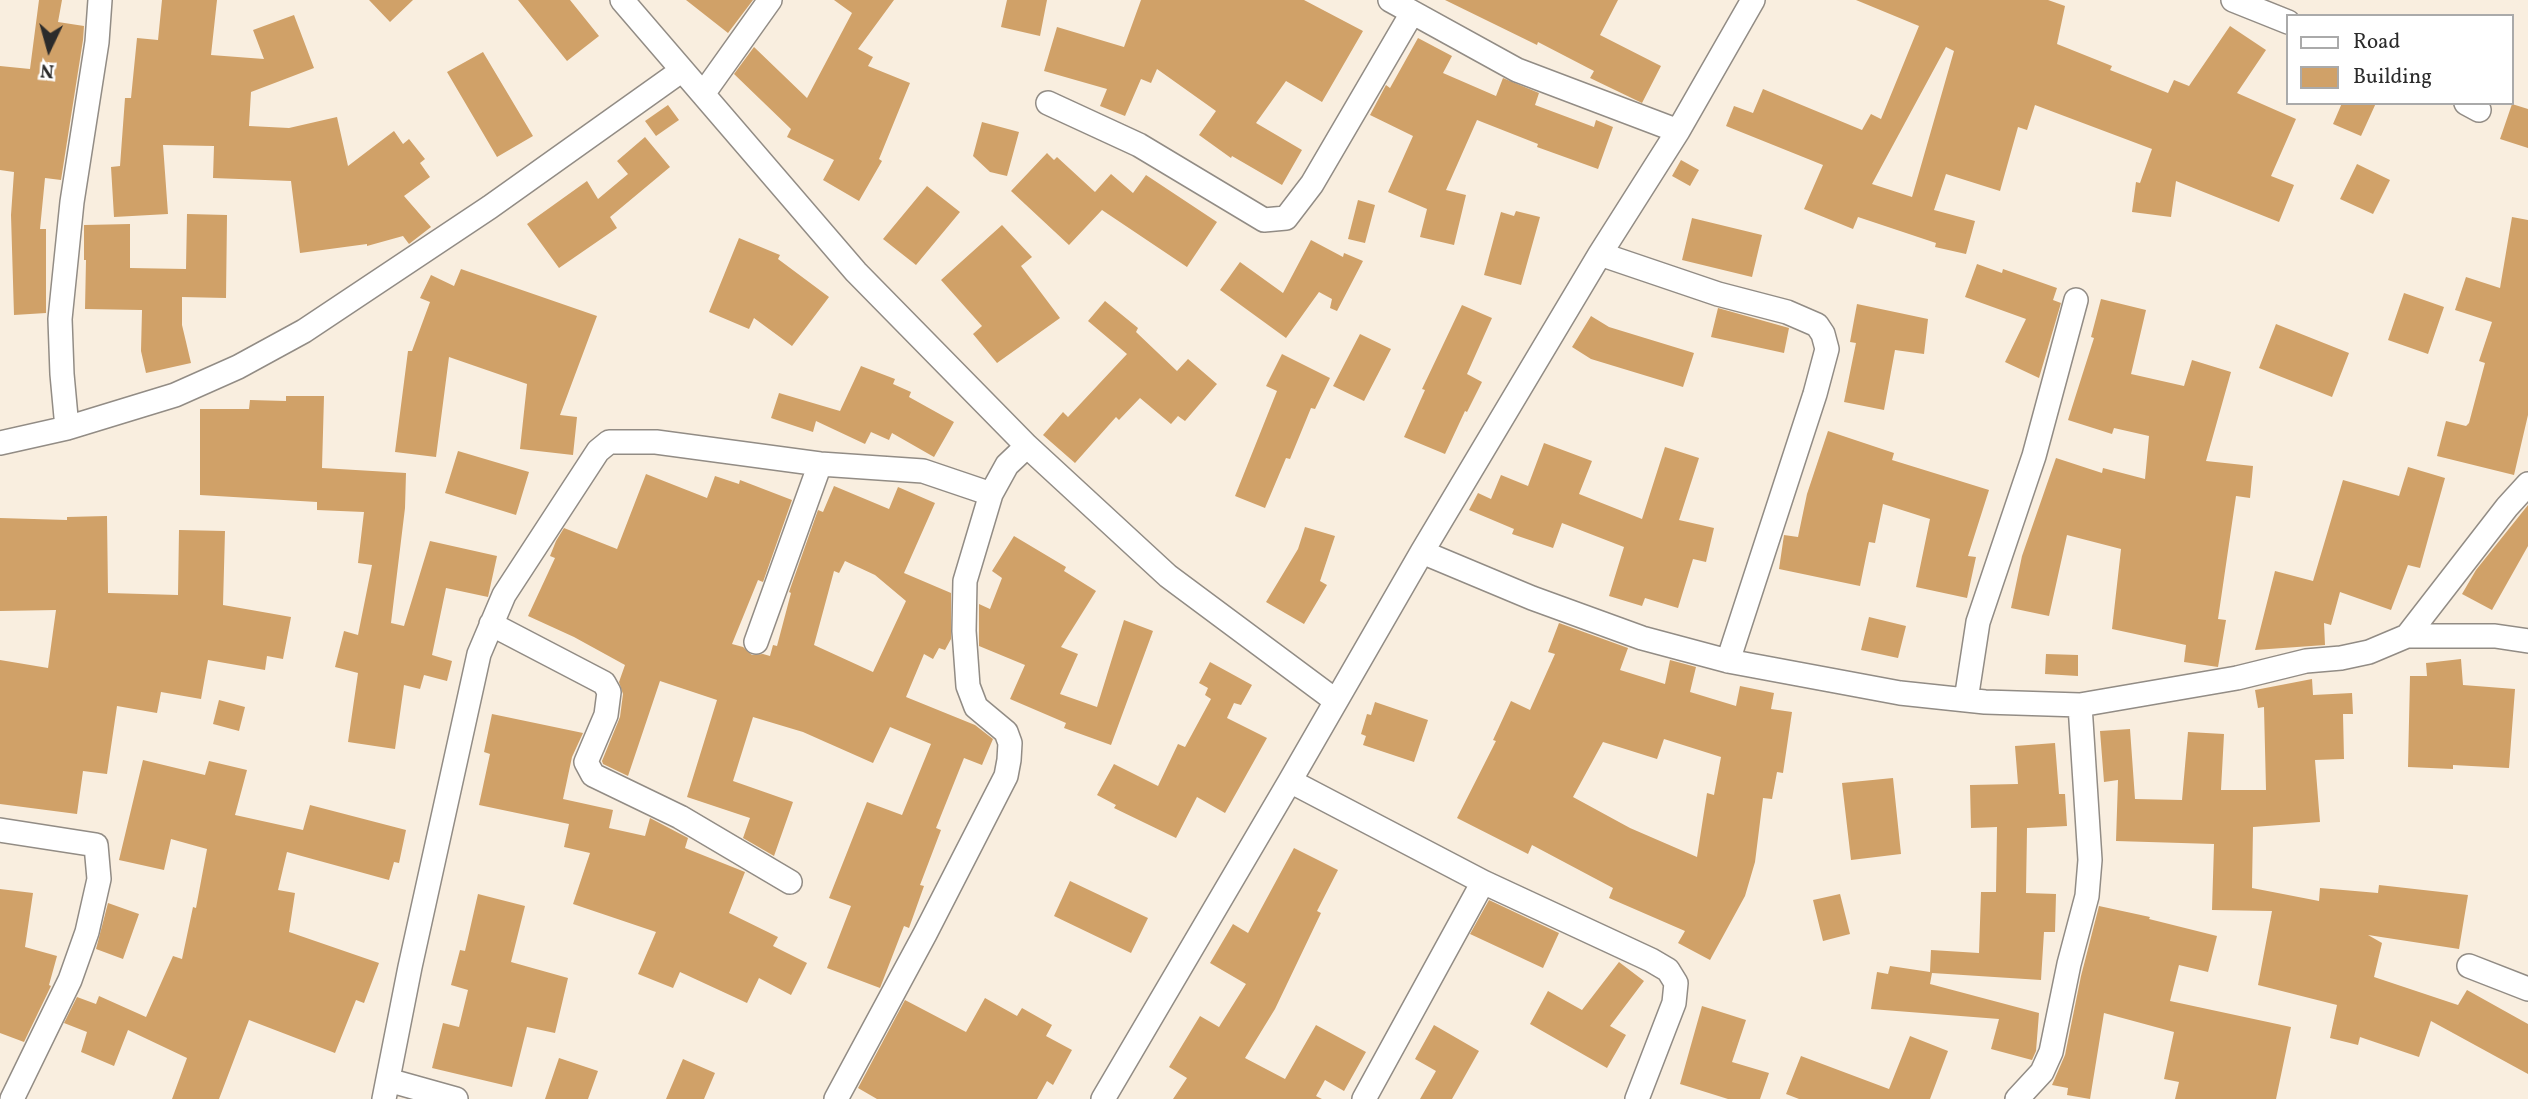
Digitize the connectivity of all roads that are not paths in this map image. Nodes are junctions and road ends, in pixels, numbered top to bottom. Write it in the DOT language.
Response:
graph roads {
  1 [pos="100,0"];
  2 [pos="622,0"];
  3 [pos="770,0"];
  4 [pos="1390,0"];
  5 [pos="1753,0"];
  6 [pos="2233,0"];
  7 [pos="1412,13"];
  8 [pos="2286,21"];
  9 [pos="681,71"];
  10 [pos="703,94"];
  11 [pos="1048,103"];
  12 [pos="1678,131"];
  13 [pos="1600,254"];
  14 [pos="2076,300"];
  15 [pos="67,428"];
  16 [pos="0,443"];
  17 [pos="1027,446"];
  18 [pos="820,464"];
  19 [pos="2528,484"];
  20 [pos="991,494"];
  21 [pos="1422,552"];
  22 [pos="491,624"];
  23 [pos="2407,636"];
  24 [pos="2528,641"];
  25 [pos="756,642"];
  26 [pos="1728,660"];
  27 [pos="1966,700"];
  28 [pos="1336,701"];
  29 [pos="2080,705"];
  30 [pos="1290,781"];
  31 [pos="0,830"];
  32 [pos="790,882"];
  33 [pos="1483,882"];
  34 [pos="2469,966"];
  35 [pos="2528,989"];
  36 [pos="386,1089"];
  37 [pos="12,1099"];
  38 [pos="456,1099"];
  39 [pos="836,1099"];
  40 [pos="1103,1099"];
  41 [pos="1364,1099"];
  42 [pos="1637,1099"];
  43 [pos="2017,1099"];
  1 -- 15 [label="street"];
  2 -- 9 [label="street"];
  3 -- 10 [label="street"];
  4 -- 7 [label="street"];
  5 -- 12 [label="street"];
  6 -- 8 [label="street"];
  7 -- 11 [label="street"];
  7 -- 12 [label="street"];
  9 -- 10 [label="street"];
  9 -- 15 [label="street"];
  10 -- 17 [label="street"];
  12 -- 13 [label="street"];
  13 -- 21 [label="street"];
  13 -- 26 [label="street"];
  14 -- 27 [label="street"];
  15 -- 16 [label="street"];
  17 -- 20 [label="street"];
  17 -- 28 [label="street"];
  18 -- 20 [label="street"];
  18 -- 22 [label="street"];
  18 -- 25 [label="street"];
  19 -- 23 [label="street"];
  20 -- 39 [label="street"];
  21 -- 26 [label="street"];
  21 -- 28 [label="street"];
  22 -- 32 [label="street"];
  22 -- 36 [label="street"];
  23 -- 24 [label="street"];
  23 -- 29 [label="street"];
  26 -- 27 [label="street"];
  27 -- 29 [label="street"];
  28 -- 30 [label="street"];
  29 -- 43 [label="street"];
  30 -- 33 [label="street"];
  30 -- 40 [label="street"];
  31 -- 37 [label="street"];
  33 -- 41 [label="street"];
  33 -- 42 [label="street"];
  34 -- 35 [label="street"];
  36 -- 38 [label="street"];
}
